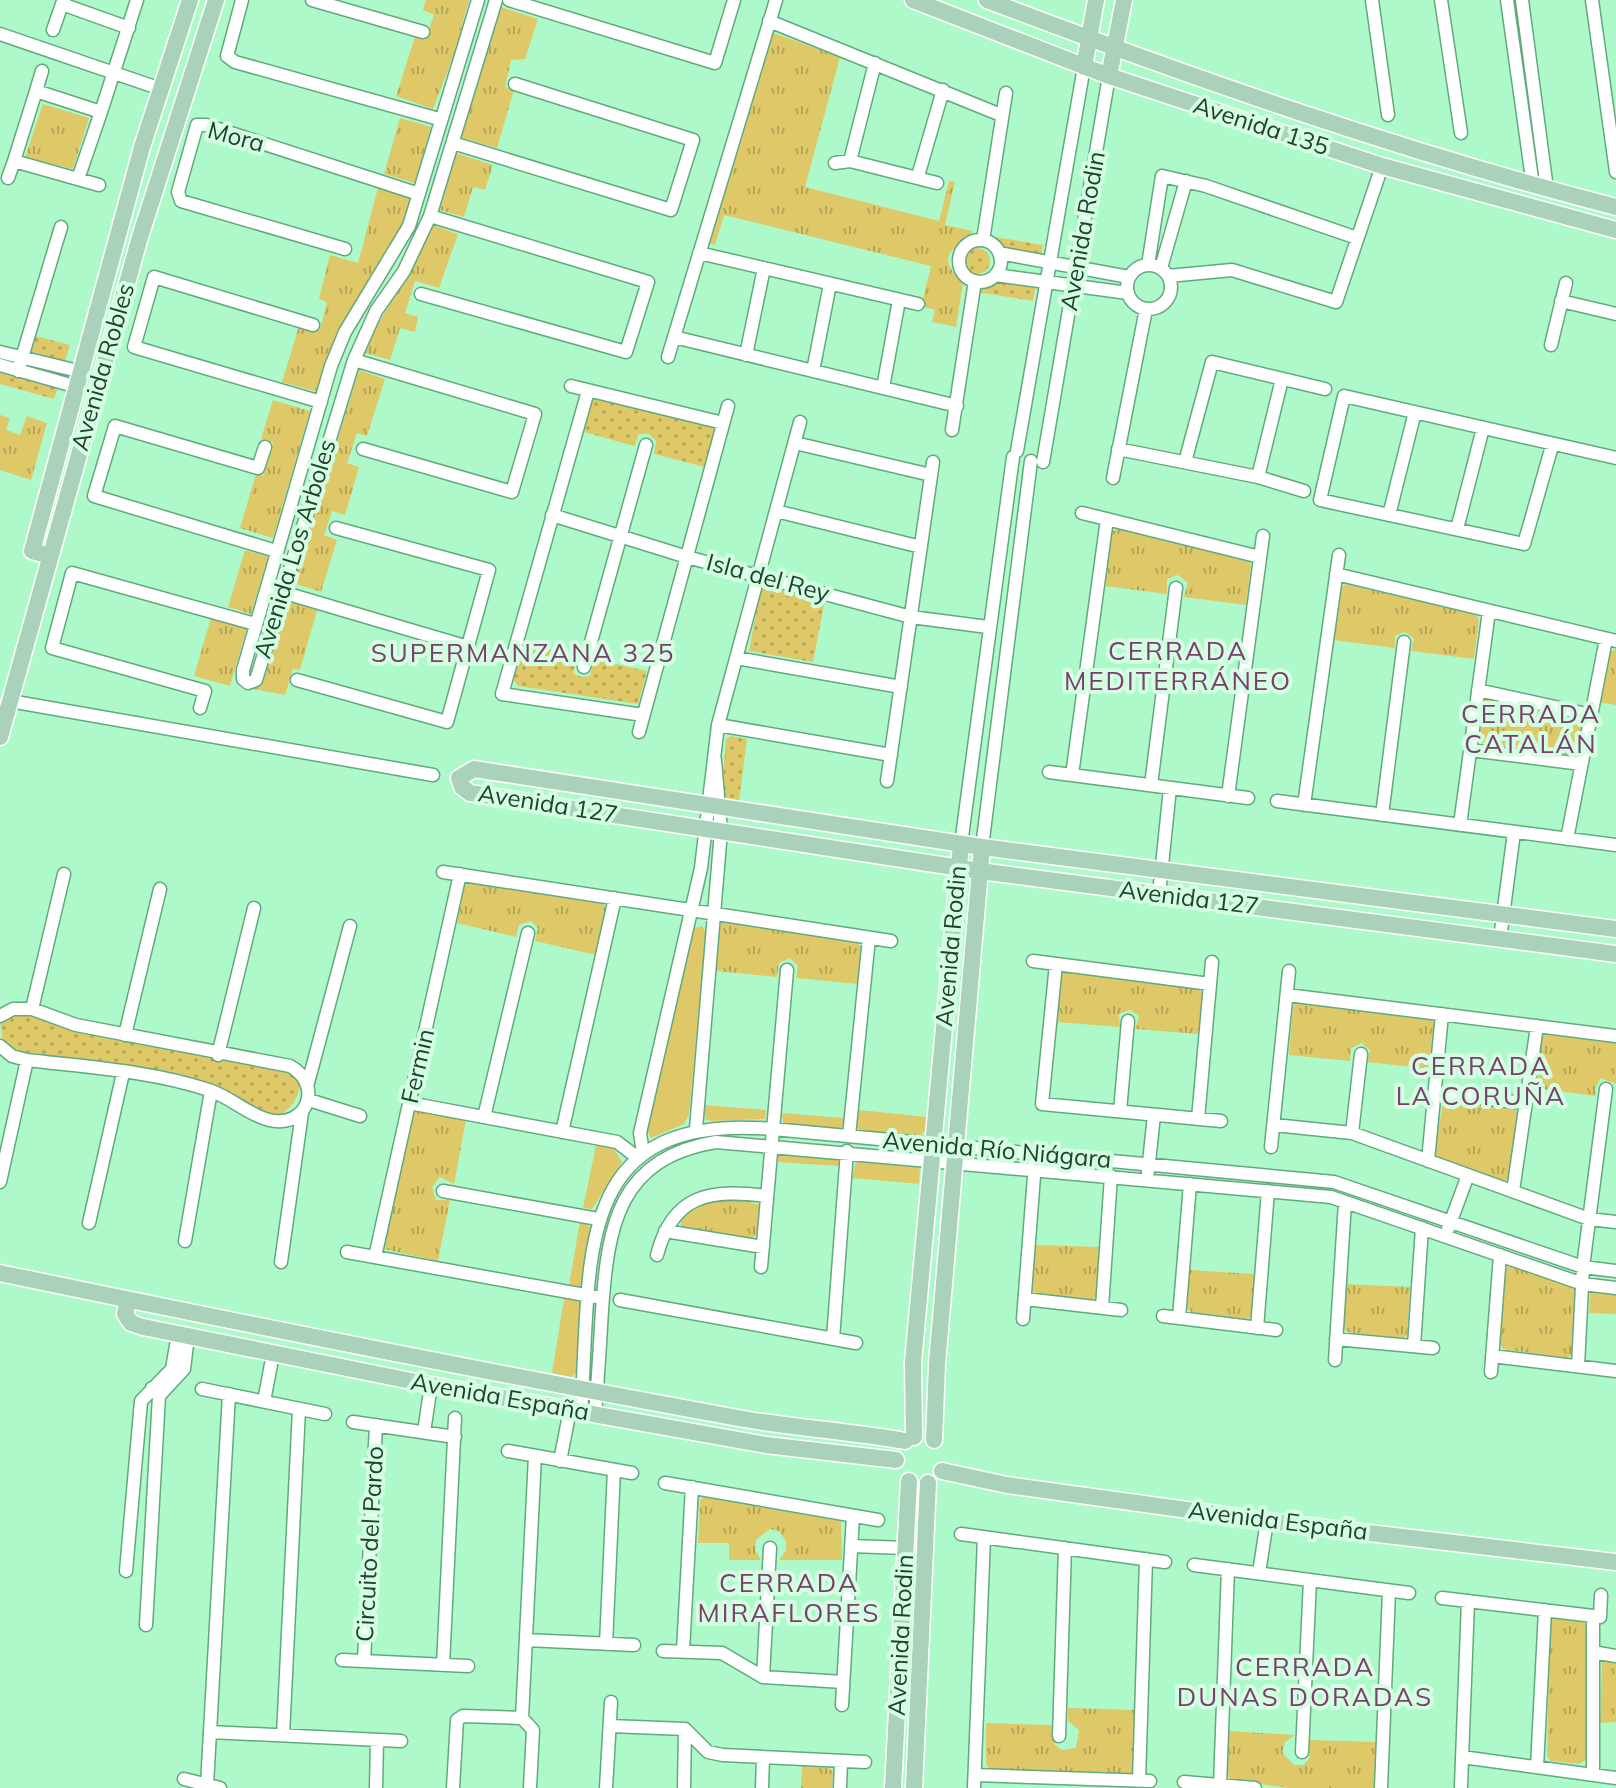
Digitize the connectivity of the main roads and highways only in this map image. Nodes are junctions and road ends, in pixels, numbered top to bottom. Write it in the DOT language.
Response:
graph roads {
  1 [pos="190,0"];
  2 [pos="216,0"];
  3 [pos="913,0"];
  4 [pos="987,0"];
  5 [pos="1096,0"];
  6 [pos="1124,0"];
  7 [pos="1088,38"];
  8 [pos="1114,47"];
  9 [pos="1084,67"];
  10 [pos="1109,76"];
  11 [pos="1616,207"];
  12 [pos="1616,230"];
  13 [pos="50,556"];
  14 [pos="0,737"];
  15 [pos="961,844"];
  16 [pos="982,847"];
  17 [pos="959,868"];
  18 [pos="980,871"];
  19 [pos="1616,929"];
  20 [pos="1616,954"];
  21 [pos="0,1273"];
  22 [pos="128,1300"];
  23 [pos="910,1439"];
  24 [pos="934,1440"];
  25 [pos="896,1460"];
  26 [pos="942,1471"];
  27 [pos="909,1481"];
  28 [pos="928,1483"];
  29 [pos="1616,1562"];
  30 [pos="893,1788"];
  31 [pos="914,1788"];
  1 -- 13 [label="main road, Avenida Robles"];
  2 -- 13 [label="main road, Avenida Robles"];
  3 -- 9 [label="main road, Avenida 135"];
  4 -- 7 [label="main road, Avenida 135"];
  5 -- 7 [label="main road, Avenida Rodin"];
  6 -- 8 [label="main road, Avenida Rodin"];
  7 -- 8 [label="main road, Avenida 135"];
  7 -- 9 [label="main road, Avenida Rodin"];
  8 -- 10 [label="main road, Avenida Rodin"];
  8 -- 11 [label="main road, Avenida 135"];
  9 -- 10 [label="main road, Avenida 135"];
  10 -- 12 [label="main road, Avenida 135"];
  13 -- 14 [label="main road, Avenida Robles"];
  15 -- 16 [label="main road, Avenida 127"];
  15 -- 17 [label="main road, Avenida Rodin"];
  15 -- 17 [label="main road, Avenida 127"];
  16 -- 18 [label="main road, Avenida Rodin"];
  16 -- 19 [label="main road, Avenida 127"];
  17 -- 18 [label="main road, Avenida 127"];
  17 -- 23 [label="main road, Avenida Rodin"];
  18 -- 20 [label="main road, Avenida 127"];
  18 -- 24 [label="main road, Avenida Rodin"];
  21 -- 22 [label="main road, Avenida España"];
  22 -- 23 [label="main road, Avenida España"];
  22 -- 25 [label="main road, Avenida España"];
  23 -- 24 [label="main road, Avenida España"];
  23 -- 25 [label="main road"];
  24 -- 26 [label="main road"];
  25 -- 27 [label="main road"];
  26 -- 28 [label="main road"];
  26 -- 29 [label="main road, Avenida España"];
  27 -- 28 [label="main road"];
  27 -- 30 [label="main road, Avenida Rodin"];
  28 -- 31 [label="main road, Avenida Rodin"];
}
